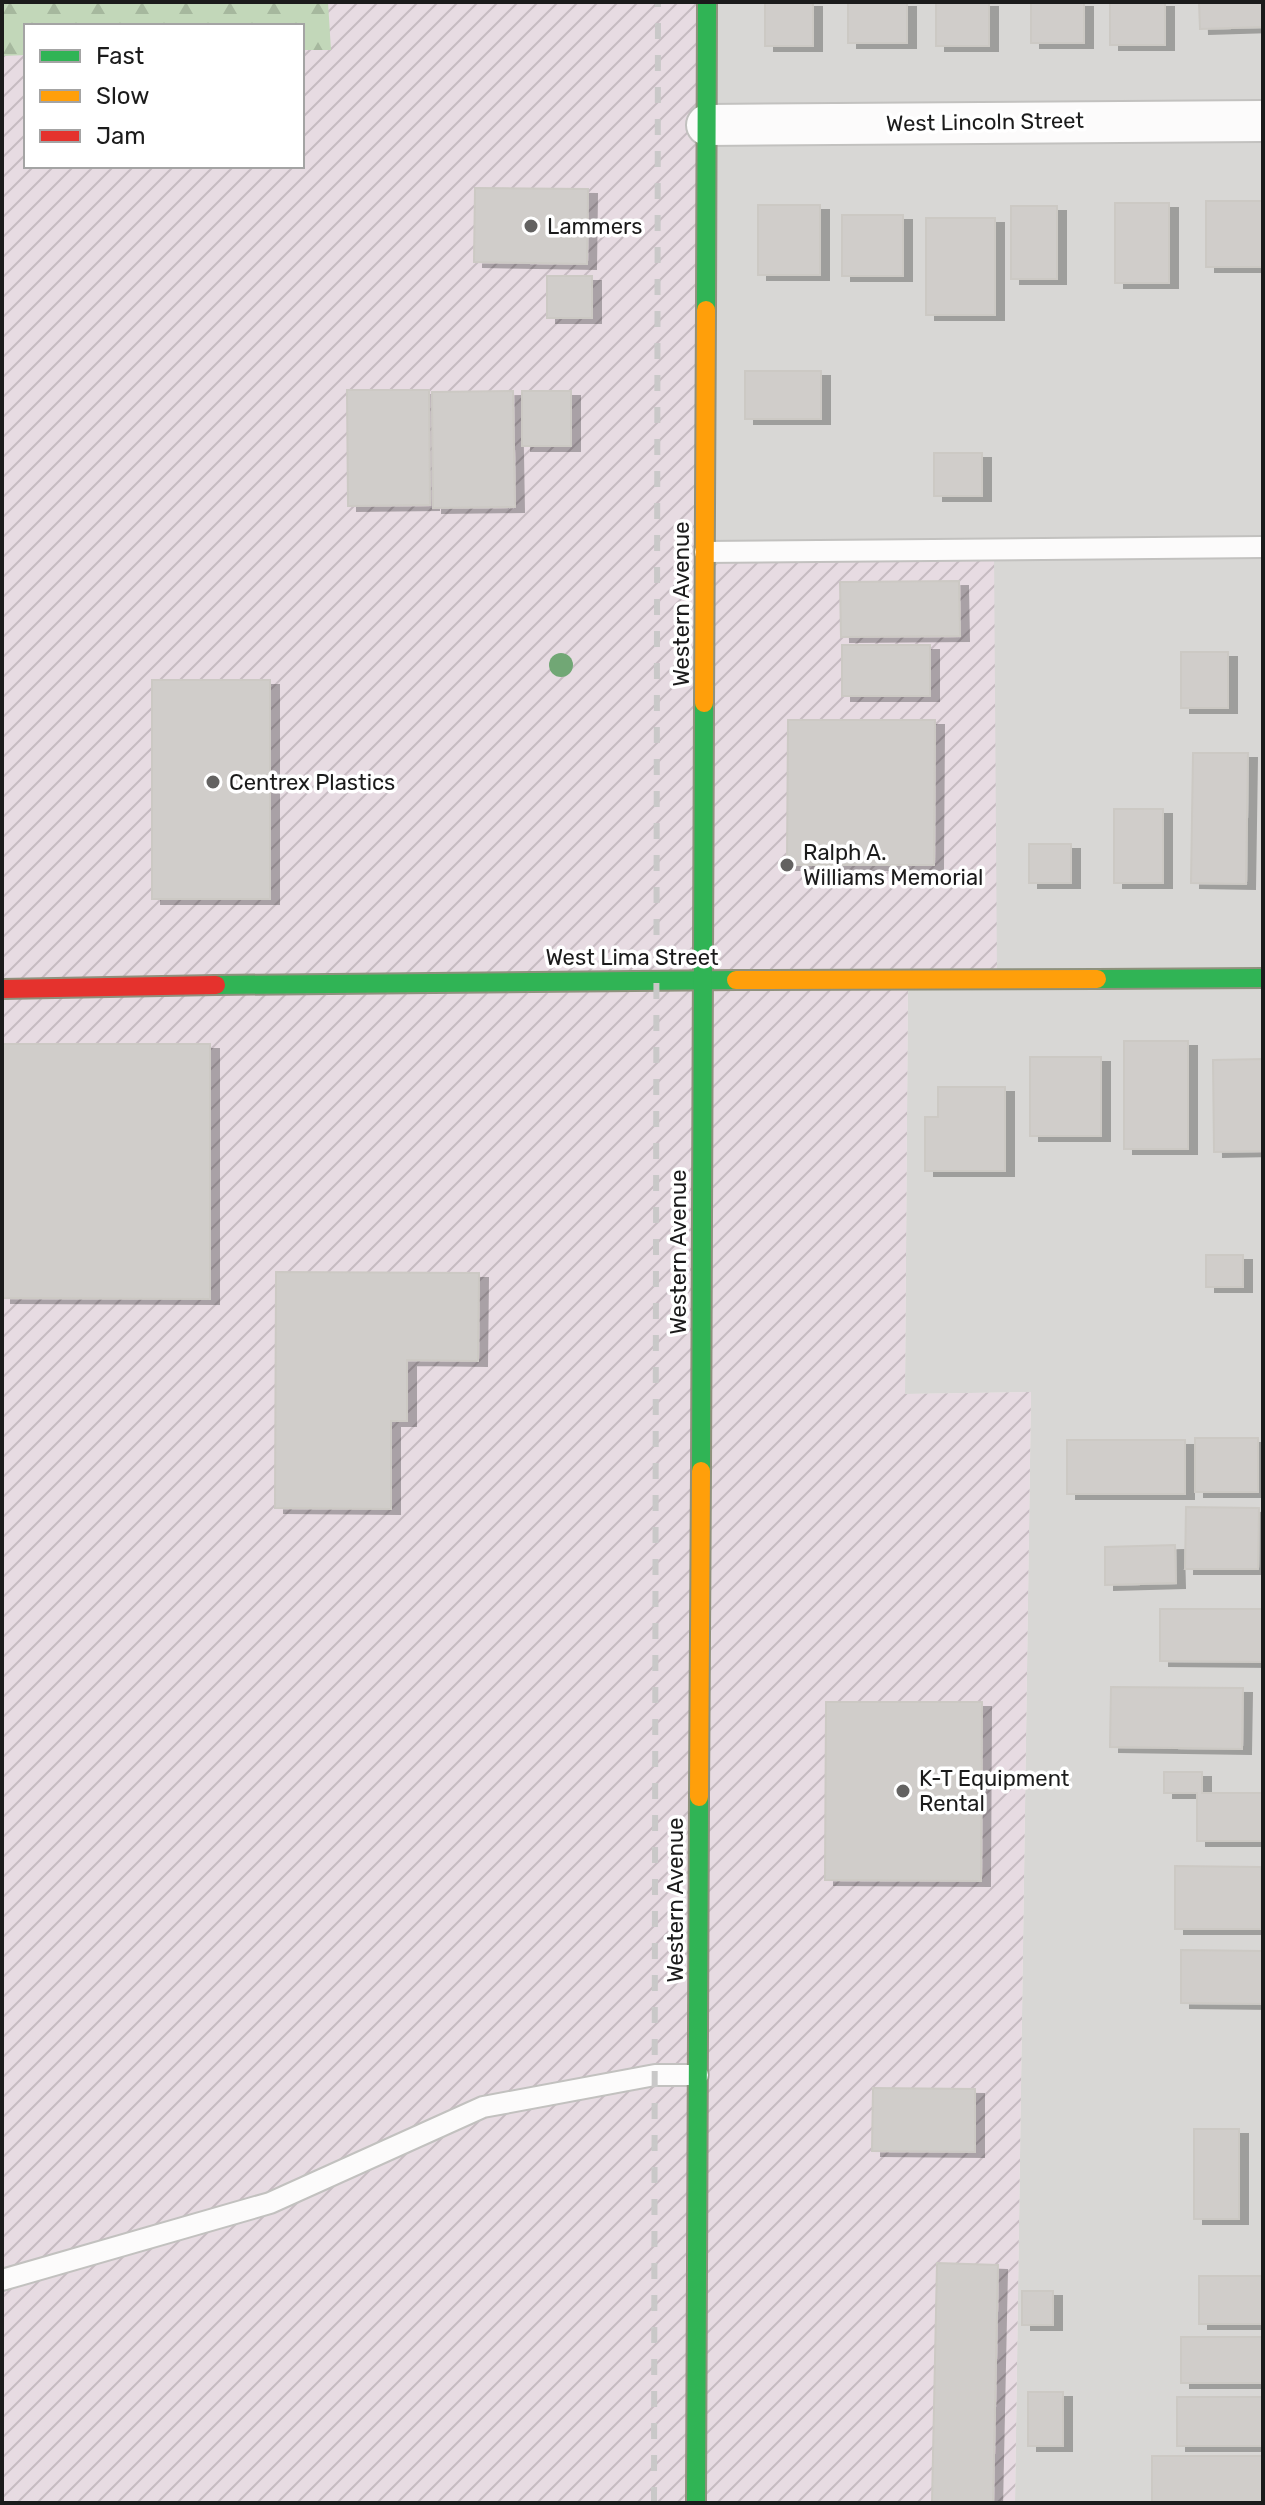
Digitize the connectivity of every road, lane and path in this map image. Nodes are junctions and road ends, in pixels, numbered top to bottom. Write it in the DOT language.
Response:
graph roads {
  1 [pos="707,2"];
  2 [pos="1263,121"];
  3 [pos="707,125"];
  4 [pos="1263,547"];
  5 [pos="705,552"];
  6 [pos="1263,978"];
  7 [pos="703,981"];
  8 [pos="2,989"];
  9 [pos="698,2075"];
  10 [pos="2,2280"];
  11 [pos="696,2503"];
  1 -- 3 [label="main road, Western Avenue"];
  2 -- 3 [label="street, West Lincoln Street"];
  3 -- 5 [label="main road, Western Avenue"];
  4 -- 5 [label="lane"];
  5 -- 7 [label="main road, Western Avenue"];
  6 -- 7 [label="main road, West Lima Street"];
  7 -- 8 [label="main road, West Lima Street"];
  7 -- 9 [label="main road, Western Avenue"];
  9 -- 10 [label="lane"];
  9 -- 11 [label="main road, Western Avenue"];
}
